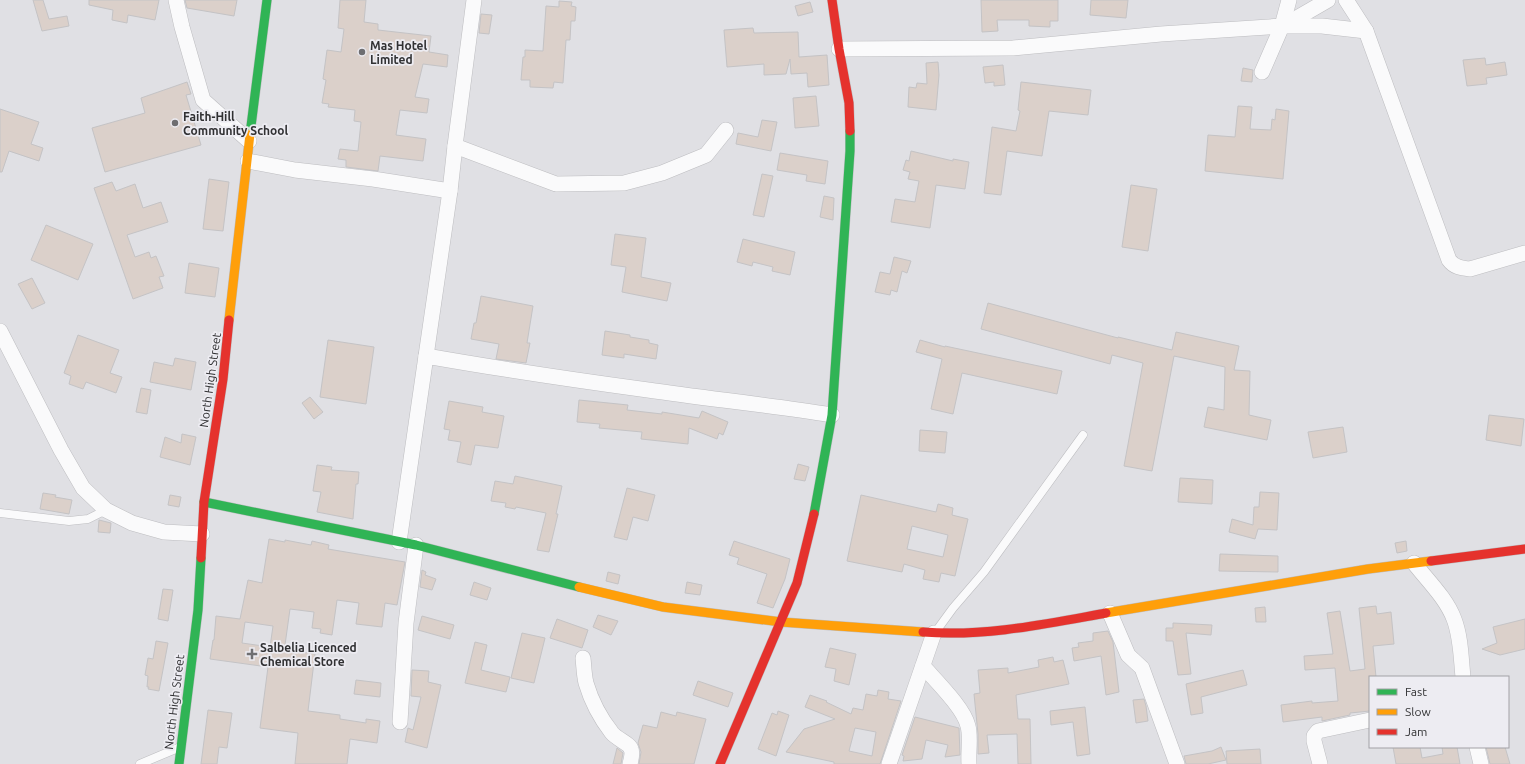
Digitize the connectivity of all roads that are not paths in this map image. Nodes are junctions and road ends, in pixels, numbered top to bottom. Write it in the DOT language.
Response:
graph roads {
  1 [pos="176,0"];
  2 [pos="267,0"];
  3 [pos="474,0"];
  4 [pos="832,0"];
  5 [pos="1289,0"];
  6 [pos="1328,0"];
  7 [pos="1346,0"];
  8 [pos="1282,26"];
  9 [pos="1366,30"];
  10 [pos="839,49"];
  11 [pos="1262,72"];
  12 [pos="726,130"];
  13 [pos="249,141"];
  14 [pos="454,146"];
  15 [pos="248,161"];
  16 [pos="450,191"];
  17 [pos="1525,253"];
  18 [pos="0,331"];
  19 [pos="426,356"];
  20 [pos="832,415"];
  21 [pos="1083,435"];
  22 [pos="204,502"];
  23 [pos="106,510"];
  24 [pos="0,513"];
  25 [pos="202,534"];
  26 [pos="399,542"];
  27 [pos="416,545"];
  28 [pos="1525,549"];
  29 [pos="1414,563"];
  30 [pos="1110,614"];
  31 [pos="781,622"];
  32 [pos="934,634"];
  33 [pos="582,658"];
  34 [pos="923,666"];
  35 [pos="1463,676"];
  36 [pos="1369,720"];
  37 [pos="400,722"];
  38 [pos="181,747"];
  39 [pos="1477,748"];
  40 [pos="140,764"];
  41 [pos="179,764"];
  42 [pos="630,764"];
  43 [pos="720,764"];
  44 [pos="889,764"];
  45 [pos="969,764"];
  46 [pos="1177,764"];
  47 [pos="1320,764"];
  48 [pos="1481,764"];
  1 -- 13 [label="street"];
  2 -- 13 [label="main road, North High Street"];
  3 -- 14 [label="street"];
  4 -- 10 [label="main road"];
  5 -- 8 [label="street"];
  6 -- 8 [label="street"];
  7 -- 9 [label="street"];
  8 -- 9 [label="street"];
  8 -- 10 [label="street"];
  8 -- 11 [label="street"];
  9 -- 17 [label="street"];
  10 -- 20 [label="main road"];
  12 -- 14 [label="street"];
  13 -- 15 [label="main road, North High Street"];
  14 -- 16 [label="street"];
  15 -- 16 [label="street"];
  15 -- 22 [label="main road, North High Street"];
  16 -- 19 [label="street"];
  18 -- 23 [label="street"];
  19 -- 20 [label="street"];
  19 -- 26 [label="street"];
  20 -- 31 [label="main road"];
  21 -- 32 [label="lane"];
  22 -- 25 [label="main road, North High Street"];
  22 -- 26 [label="main road"];
  23 -- 24 [label="lane"];
  23 -- 25 [label="street"];
  25 -- 38 [label="main road, North High Street"];
  26 -- 27 [label="main road"];
  27 -- 31 [label="main road"];
  27 -- 37 [label="street"];
  28 -- 29 [label="main road"];
  29 -- 30 [label="main road"];
  29 -- 35 [label="street"];
  30 -- 32 [label="main road"];
  30 -- 46 [label="street"];
  31 -- 32 [label="main road"];
  31 -- 43 [label="main road"];
  32 -- 34 [label="street"];
  33 -- 42 [label="street"];
  34 -- 44 [label="street"];
  34 -- 45 [label="street"];
  36 -- 47 [label="street"];
  38 -- 40 [label="lane"];
  38 -- 41 [label="main road, North High Street"];
  39 -- 48 [label="street"];
}
